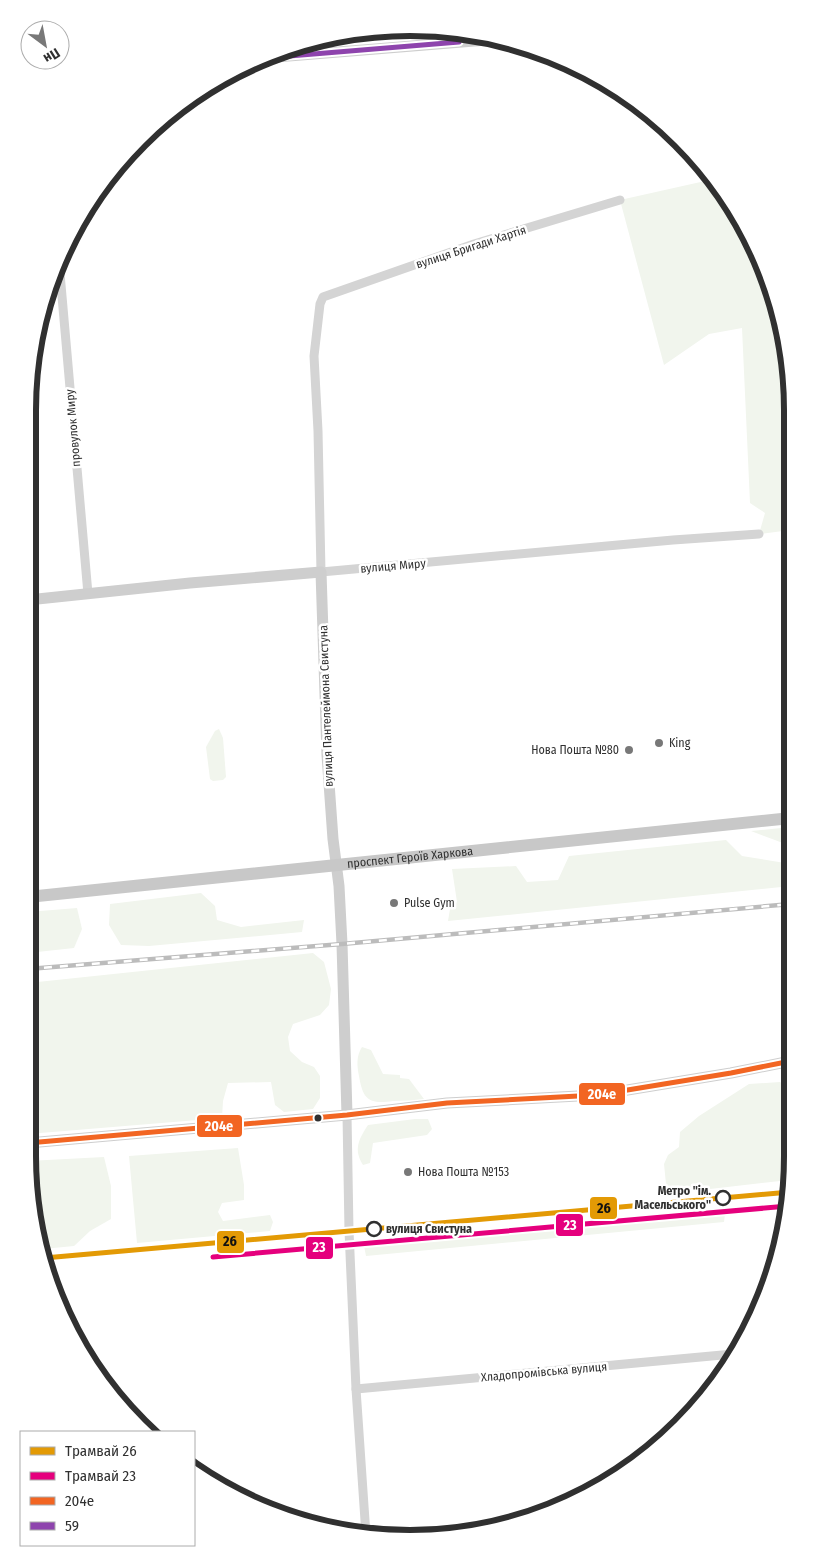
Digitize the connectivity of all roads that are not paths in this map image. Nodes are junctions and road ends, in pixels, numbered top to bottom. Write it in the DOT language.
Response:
graph roads {
  1 [pos="472,41"];
  2 [pos="290,56"];
  3 [pos="620,200"];
  4 [pos="60,279"];
  5 [pos="323,297"];
  6 [pos="759,534"];
  7 [pos="320,572"];
  8 [pos="88,594"];
  9 [pos="36,599"];
  10 [pos="784,819"];
  11 [pos="337,864"];
  12 [pos="36,896"];
  13 [pos="784,1063"];
  14 [pos="347,1115"];
  15 [pos="36,1142"];
  16 [pos="727,1354"];
  17 [pos="356,1389"];
  18 [pos="366,1527"];
  1 -- 2 [label="main road"];
  3 -- 5 [label="street, вулиця Бригади Хартія"];
  4 -- 8 [label="street, провулок Миру"];
  5 -- 7 [label="street, вулиця Пантелеймона Свистуна"];
  6 -- 7 [label="street, вулиця Миру"];
  7 -- 8 [label="main road, вулиця Миру"];
  7 -- 11 [label="main road, вулиця Пантелеймона Свистуна"];
  8 -- 9 [label="main road, вулиця Миру"];
  10 -- 11 [label="main road, проспект Героїв Харкова"];
  11 -- 12 [label="main road, проспект Героїв Харкова"];
  11 -- 14 [label="main road, вулиця Пантелеймона Свистуна"];
  13 -- 14 [label="main road"];
  14 -- 15 [label="main road"];
  14 -- 17 [label="street, вулиця Пантелеймона Свистуна"];
  16 -- 17 [label="street, Хладопромівська вулиця"];
  17 -- 18 [label="street, вулиця Пантелеймона Свистуна"];
}
